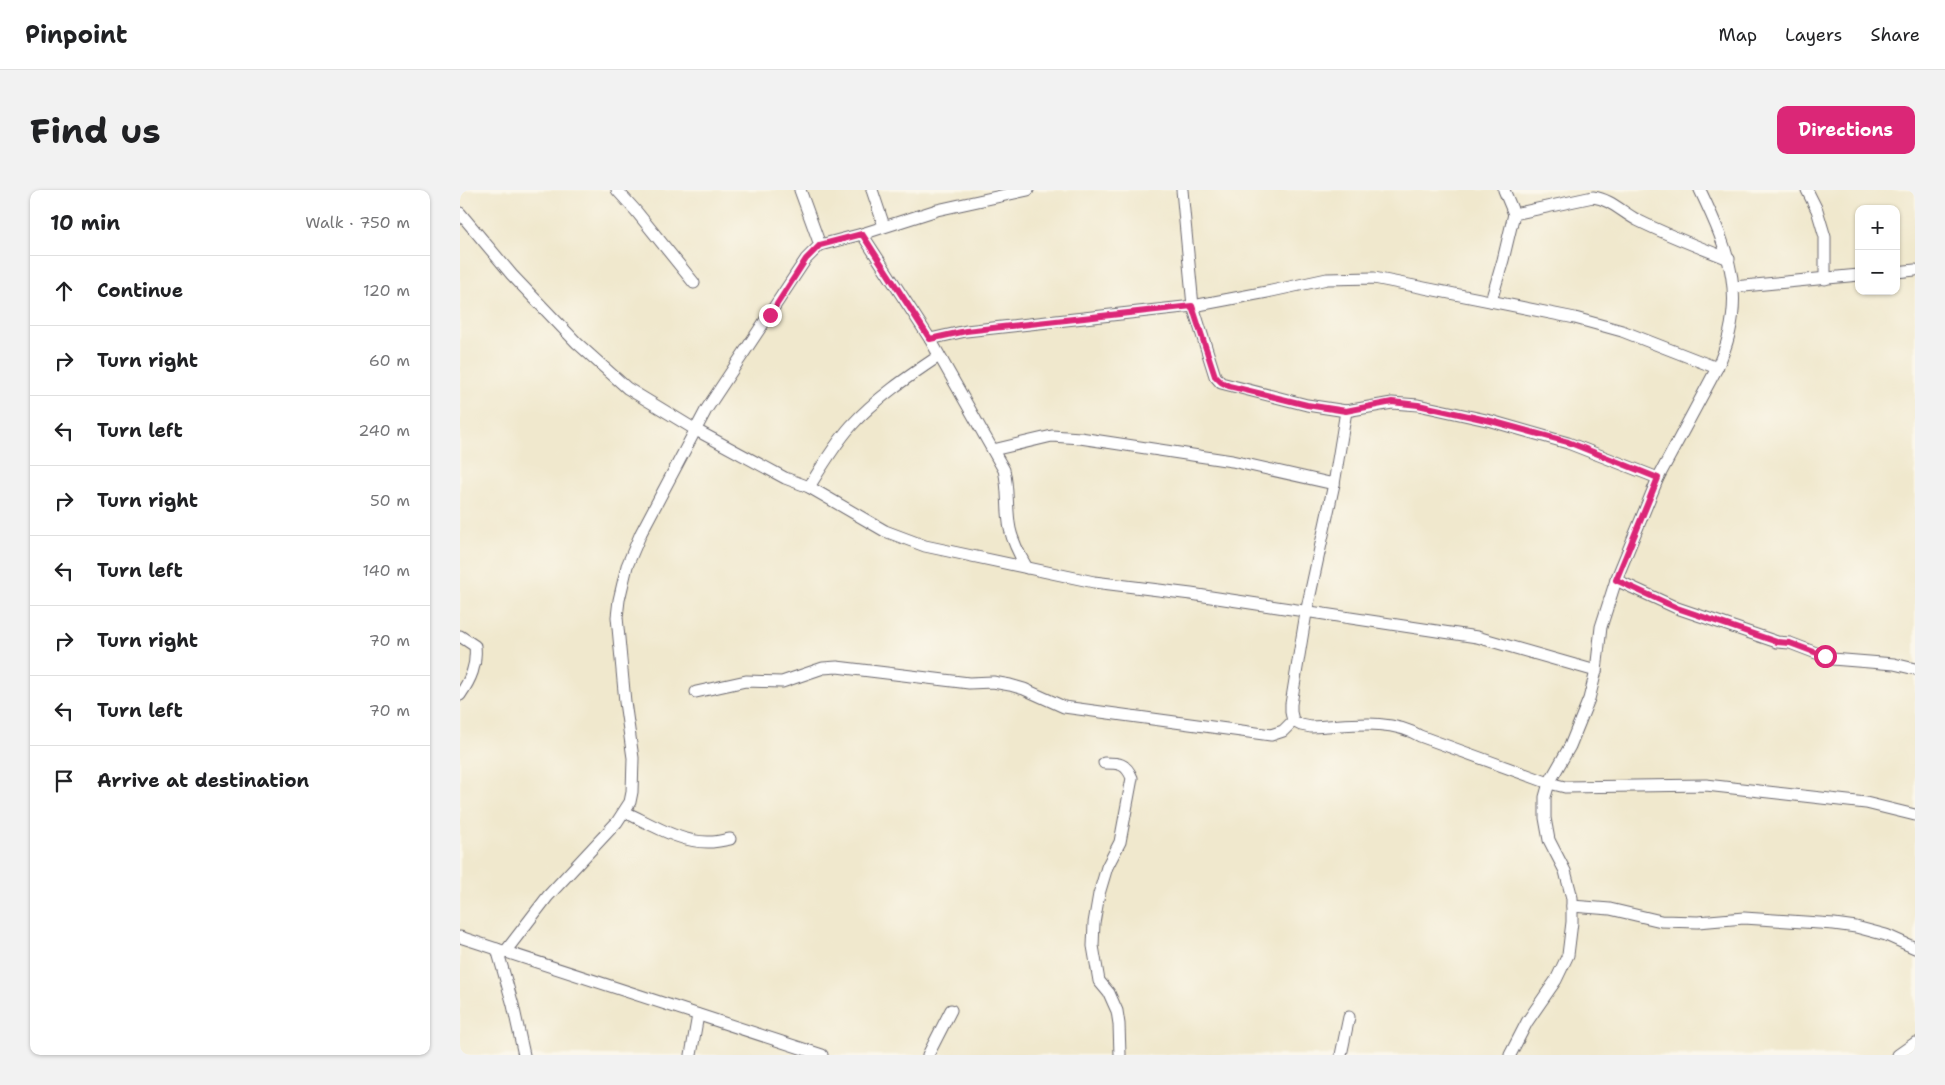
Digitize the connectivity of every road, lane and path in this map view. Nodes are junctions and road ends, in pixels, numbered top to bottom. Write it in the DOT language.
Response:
graph roads {
  1 [pos="617,190"];
  2 [pos="800,190"];
  3 [pos="872,190"];
  4 [pos="1028,190"];
  5 [pos="1182,190"];
  6 [pos="1504,190"];
  7 [pos="1700,190"];
  8 [pos="1807,190"];
  9 [pos="981,195"];
  10 [pos="460,213"];
  11 [pos="1514,214"];
  12 [pos="884,226"];
  13 [pos="862,234"];
  14 [pos="820,245"];
  15 [pos="1729,259"];
  16 [pos="1915,270"];
  17 [pos="1900,272"];
  18 [pos="1855,276"];
  19 [pos="1825,278"];
  20 [pos="694,283"];
  21 [pos="1734,287"];
  22 [pos="1492,301"];
  23 [pos="1192,306"];
  24 [pos="930,339"];
  25 [pos="939,356"];
  26 [pos="1717,368"];
  27 [pos="1346,411"];
  28 [pos="696,430"];
  29 [pos="993,450"];
  30 [pos="1658,478"];
  31 [pos="1334,484"];
  32 [pos="809,487"];
  33 [pos="1027,568"];
  34 [pos="1616,580"];
  35 [pos="1306,613"];
  36 [pos="460,636"];
  37 [pos="1915,669"];
  38 [pos="1596,671"];
  39 [pos="696,692"];
  40 [pos="460,695"];
  41 [pos="1293,721"];
  42 [pos="1104,763"];
  43 [pos="1550,784"];
  44 [pos="625,812"];
  45 [pos="1915,815"];
  46 [pos="730,839"];
  47 [pos="1572,906"];
  48 [pos="460,937"];
  49 [pos="1915,948"];
  50 [pos="501,950"];
  51 [pos="951,1010"];
  52 [pos="698,1015"];
  53 [pos="1349,1017"];
  54 [pos="1915,1043"];
  55 [pos="524,1055"];
  56 [pos="691,1055"];
  57 [pos="822,1055"];
  58 [pos="928,1055"];
  59 [pos="1120,1055"];
  60 [pos="1341,1055"];
  61 [pos="1510,1055"];
  62 [pos="1898,1055"];
  1 -- 20 [label="street"];
  2 -- 14 [label="street"];
  3 -- 12 [label="street"];
  4 -- 9 [label="street"];
  5 -- 23 [label="street"];
  6 -- 11 [label="street"];
  7 -- 15 [label="street"];
  8 -- 19 [label="street"];
  9 -- 12 [label="street"];
  10 -- 28 [label="street"];
  11 -- 15 [label="street"];
  11 -- 22 [label="street"];
  12 -- 13 [label="street"];
  13 -- 14 [label="street"];
  13 -- 24 [label="street"];
  14 -- 28 [label="street"];
  15 -- 21 [label="street"];
  16 -- 17 [label="street"];
  18 -- 19 [label="street"];
  19 -- 21 [label="street"];
  21 -- 26 [label="street"];
  22 -- 23 [label="street"];
  22 -- 26 [label="street"];
  23 -- 24 [label="street"];
  23 -- 27 [label="street"];
  24 -- 25 [label="street"];
  25 -- 29 [label="street"];
  25 -- 32 [label="street"];
  26 -- 30 [label="street"];
  27 -- 30 [label="street"];
  27 -- 31 [label="street"];
  28 -- 32 [label="street"];
  28 -- 44 [label="street"];
  29 -- 31 [label="street"];
  29 -- 33 [label="street"];
  30 -- 34 [label="street"];
  31 -- 35 [label="street"];
  32 -- 33 [label="street"];
  33 -- 35 [label="street"];
  34 -- 37 [label="street"];
  34 -- 38 [label="street"];
  35 -- 38 [label="street"];
  35 -- 41 [label="street"];
  36 -- 40 [label="street"];
  38 -- 43 [label="street"];
  39 -- 41 [label="street"];
  41 -- 43 [label="street"];
  42 -- 59 [label="street"];
  43 -- 45 [label="street"];
  43 -- 47 [label="street"];
  44 -- 46 [label="street"];
  44 -- 50 [label="street"];
  47 -- 49 [label="street"];
  47 -- 61 [label="street"];
  48 -- 50 [label="street"];
  50 -- 52 [label="street"];
  50 -- 55 [label="street"];
  51 -- 58 [label="street"];
  52 -- 56 [label="street"];
  52 -- 57 [label="street"];
  53 -- 60 [label="street"];
  54 -- 62 [label="street"];
}
